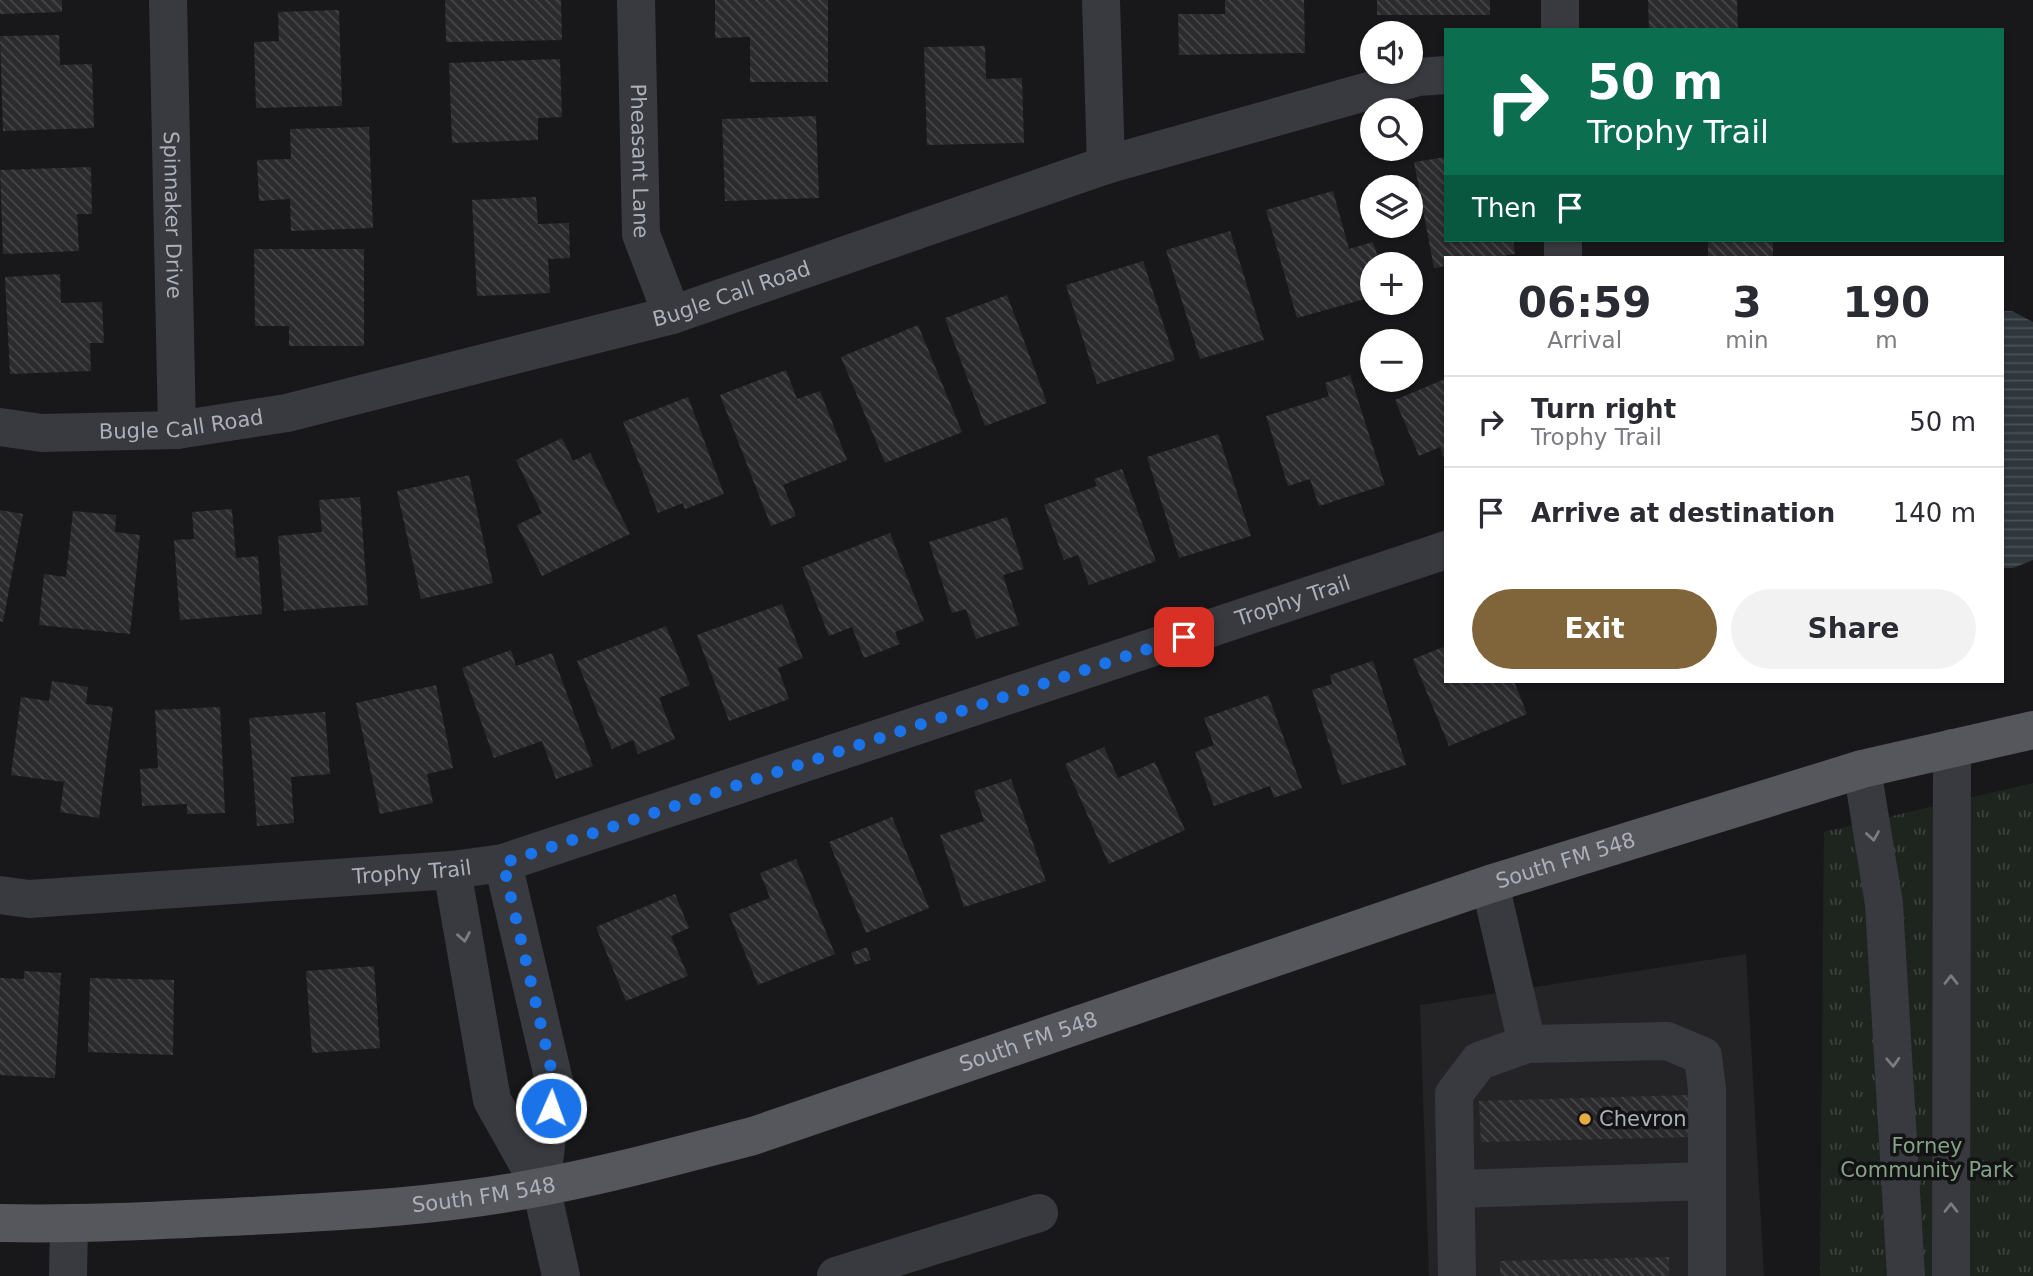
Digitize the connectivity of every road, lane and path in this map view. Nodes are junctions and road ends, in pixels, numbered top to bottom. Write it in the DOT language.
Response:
graph roads {
  1 [pos="168,0"];
  2 [pos="636,0"];
  3 [pos="1101,0"];
  4 [pos="1560,0"];
  5 [pos="1560,28"];
  6 [pos="1444,75"];
  7 [pos="1106,165"];
  8 [pos="671,315"];
  9 [pos="0,427"];
  10 [pos="177,430"];
  11 [pos="1444,551"];
  12 [pos="2033,730"];
  13 [pos="1952,748"];
  14 [pos="1862,769"];
  15 [pos="503,863"];
  16 [pos="452,870"];
  17 [pos="1489,884"];
  18 [pos="0,895"];
  19 [pos="1527,1044"];
  20 [pos="1707,1181"];
  21 [pos="541,1187"];
  22 [pos="1456,1189"];
  23 [pos="1039,1213"];
  24 [pos="0,1223"];
  25 [pos="69,1224"];
  26 [pos="68,1276"];
  27 [pos="561,1276"];
  28 [pos="836,1276"];
  29 [pos="1457,1276"];
  30 [pos="1707,1276"];
  31 [pos="1906,1276"];
  32 [pos="1951,1276"];
  1 -- 10 [label="street, Spinnaker Drive"];
  2 -- 8 [label="street, Pheasant Lane"];
  3 -- 7 [label="street"];
  4 -- 5 [label="street"];
  6 -- 7 [label="street, Bugle Call Road"];
  7 -- 8 [label="street, Bugle Call Road"];
  8 -- 10 [label="street, Bugle Call Road"];
  9 -- 10 [label="street, Bugle Call Road"];
  11 -- 15 [label="street, Trophy Trail"];
  12 -- 13 [label="main road, South FM 548"];
  13 -- 14 [label="main road, South FM 548"];
  32 -- 13 [label="street, one-way"];
  14 -- 17 [label="main road, South FM 548"];
  14 -- 31 [label="street, one-way"];
  15 -- 16 [label="street, Trophy Trail"];
  15 -- 21 [label="street"];
  16 -- 18 [label="street, Trophy Trail"];
  16 -- 21 [label="street, one-way"];
  17 -- 19 [label="street"];
  17 -- 21 [label="main road, South FM 548"];
  19 -- 20 [label="street"];
  19 -- 22 [label="street"];
  20 -- 22 [label="street"];
  20 -- 30 [label="street"];
  21 -- 25 [label="main road, South FM 548"];
  21 -- 27 [label="street"];
  22 -- 29 [label="street"];
  23 -- 28 [label="street"];
  24 -- 25 [label="main road, South FM 548"];
  25 -- 26 [label="street"];
}
